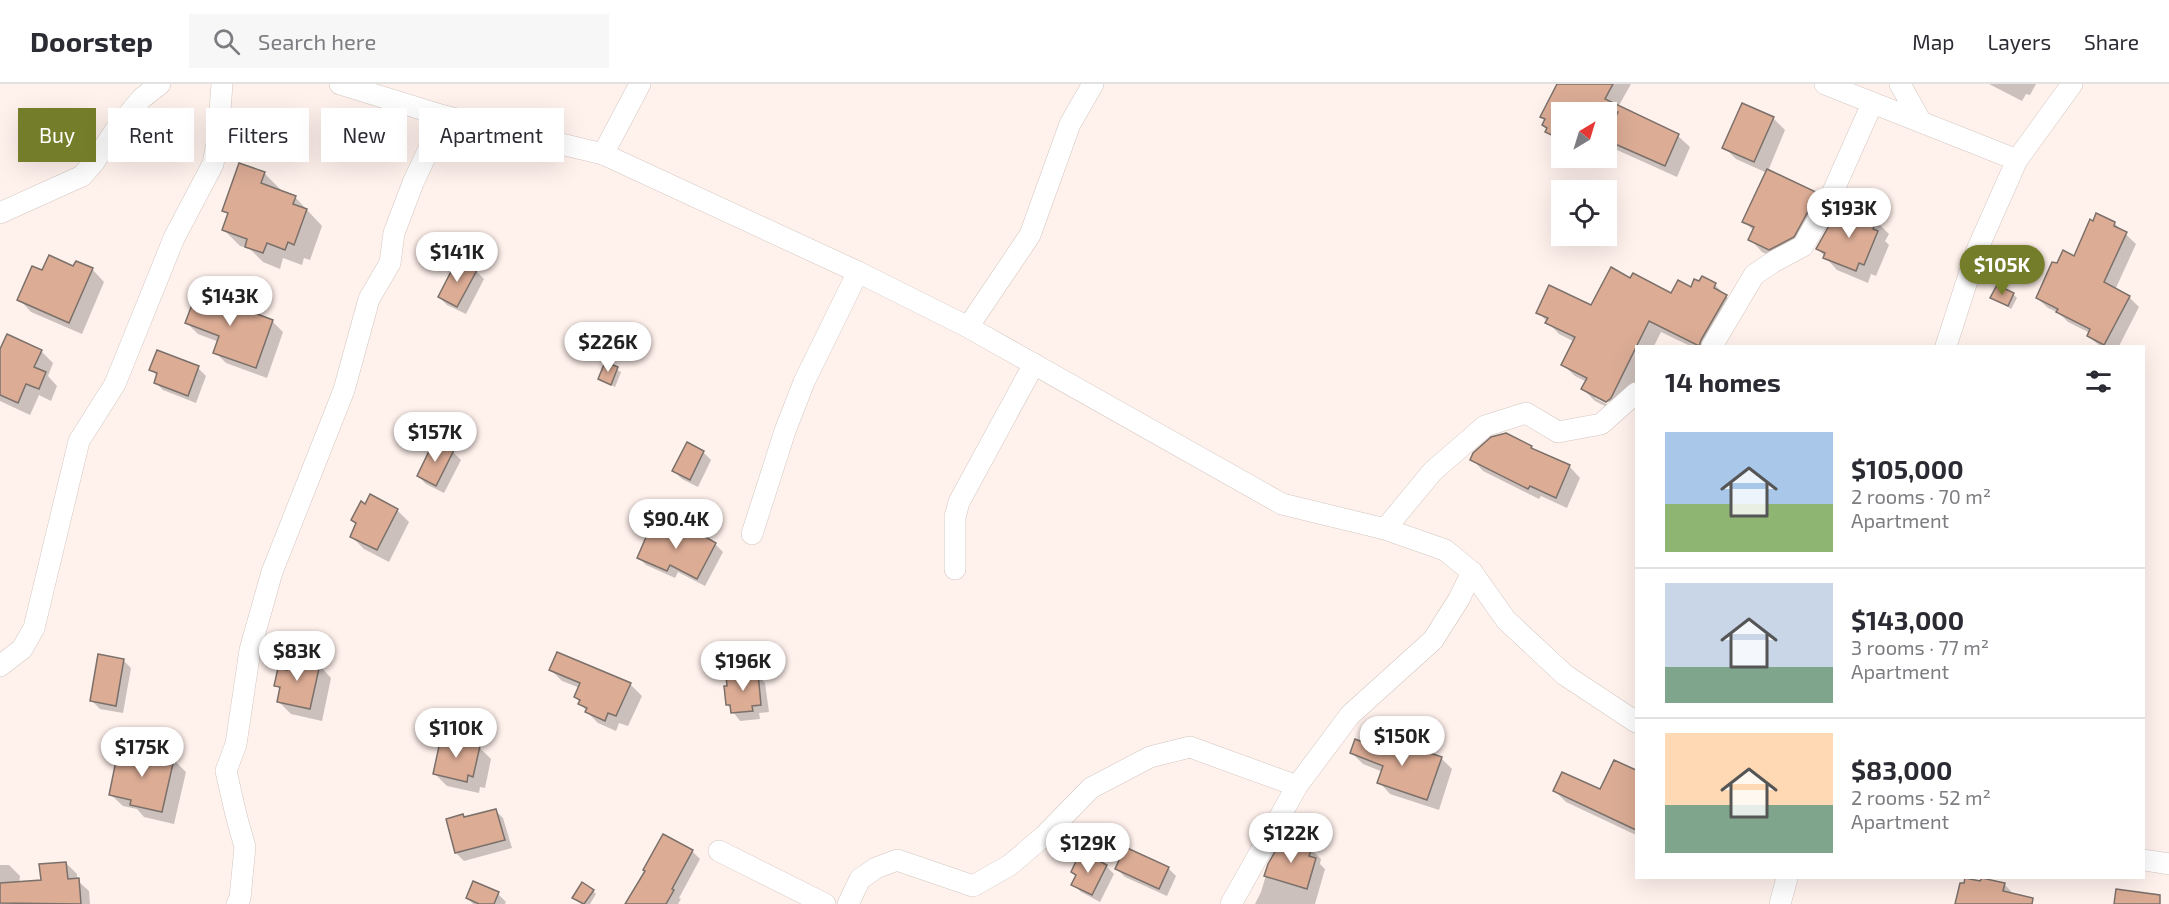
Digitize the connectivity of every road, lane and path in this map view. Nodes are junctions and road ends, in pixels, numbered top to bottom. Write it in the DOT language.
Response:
graph roads {
  1 [pos="160,84"];
  2 [pos="222,84"];
  3 [pos="340,84"];
  4 [pos="640,84"];
  5 [pos="1093,84"];
  6 [pos="1825,84"];
  7 [pos="1900,84"];
  8 [pos="2072,84"];
  9 [pos="1872,104"];
  10 [pos="419,108"];
  11 [pos="1921,122"];
  12 [pos="564,145"];
  13 [pos="603,154"];
  14 [pos="2017,160"];
  15 [pos="423,162"];
  16 [pos="0,213"];
  17 [pos="858,272"];
  18 [pos="968,327"];
  19 [pos="1713,345"];
  20 [pos="1946,345"];
  21 [pos="1034,363"];
  22 [pos="1635,394"];
  23 [pos="1385,530"];
  24 [pos="752,534"];
  25 [pos="955,569"];
  26 [pos="1472,572"];
  27 [pos="0,666"];
  28 [pos="1635,721"];
  29 [pos="1297,786"];
  30 [pos="719,851"];
  31 [pos="2145,860"];
  32 [pos="2169,864"];
  33 [pos="1787,879"];
  34 [pos="237,904"];
  35 [pos="825,904"];
  36 [pos="848,904"];
  37 [pos="1231,904"];
  38 [pos="1780,904"];
  1 -- 16 [label="street"];
  2 -- 27 [label="street"];
  3 -- 10 [label="street"];
  4 -- 13 [label="street"];
  5 -- 18 [label="street"];
  6 -- 9 [label="street"];
  7 -- 11 [label="street"];
  8 -- 14 [label="street"];
  9 -- 11 [label="street"];
  9 -- 19 [label="street"];
  11 -- 14 [label="street"];
  12 -- 13 [label="street"];
  13 -- 17 [label="street"];
  14 -- 20 [label="street"];
  15 -- 34 [label="street"];
  17 -- 18 [label="street"];
  17 -- 24 [label="street"];
  18 -- 21 [label="street"];
  21 -- 23 [label="street"];
  21 -- 25 [label="street"];
  22 -- 23 [label="street"];
  23 -- 26 [label="street"];
  26 -- 28 [label="street"];
  26 -- 29 [label="street"];
  29 -- 36 [label="street"];
  29 -- 37 [label="street"];
  30 -- 35 [label="street"];
  31 -- 32 [label="street"];
  33 -- 38 [label="street"];
}
